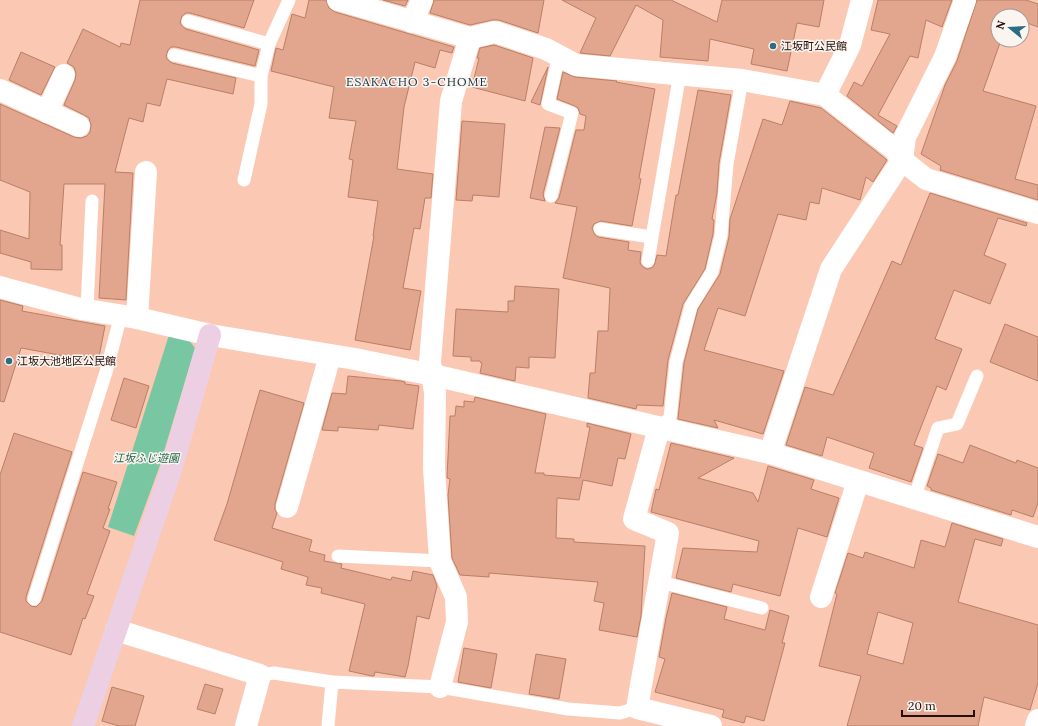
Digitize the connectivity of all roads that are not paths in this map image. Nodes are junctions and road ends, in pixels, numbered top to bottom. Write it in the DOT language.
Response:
graph roads {
  1 [pos="289,0"];
  2 [pos="338,0"];
  3 [pos="422,0"];
  4 [pos="862,0"];
  5 [pos="965,0"];
  6 [pos="188,21"];
  7 [pos="412,22"];
  8 [pos="470,38"];
  9 [pos="269,44"];
  10 [pos="174,56"];
  11 [pos="559,56"];
  12 [pos="680,73"];
  13 [pos="64,75"];
  14 [pos="261,76"];
  15 [pos="742,80"];
  16 [pos="0,90"];
  17 [pos="824,95"];
  18 [pos="47,112"];
  19 [pos="79,126"];
  20 [pos="902,160"];
  21 [pos="146,172"];
  22 [pos="244,180"];
  23 [pos="551,196"];
  24 [pos="92,201"];
  25 [pos="1038,213"];
  26 [pos="600,229"];
  27 [pos="651,237"];
  28 [pos="648,261"];
  29 [pos="0,287"];
  30 [pos="87,310"];
  31 [pos="129,316"];
  32 [pos="210,335"];
  33 [pos="330,356"];
  34 [pos="432,375"];
  35 [pos="977,376"];
  36 [pos="659,428"];
  37 [pos="770,453"];
  38 [pos="858,481"];
  39 [pos="914,499"];
  40 [pos="287,507"];
  41 [pos="1038,537"];
  42 [pos="338,556"];
  43 [pos="440,561"];
  44 [pos="660,582"];
  45 [pos="821,597"];
  46 [pos="34,599"];
  47 [pos="762,608"];
  48 [pos="116,630"];
  49 [pos="260,675"];
  50 [pos="332,682"];
  51 [pos="440,686"];
  52 [pos="637,708"];
  53 [pos="1038,720"];
  54 [pos="84,726"];
  55 [pos="246,726"];
  56 [pos="328,726"];
  57 [pos="711,726"];
  58 [pos="1036,726"];
  1 -- 9 [label="lane"];
  2 -- 7 [label="street"];
  3 -- 7 [label="street"];
  4 -- 17 [label="street"];
  5 -- 20 [label="street"];
  6 -- 9 [label="lane"];
  7 -- 8 [label="street"];
  8 -- 11 [label="street"];
  8 -- 34 [label="street"];
  9 -- 14 [label="lane"];
  10 -- 14 [label="lane"];
  11 -- 12 [label="street"];
  11 -- 23 [label="lane"];
  12 -- 15 [label="street"];
  12 -- 27 [label="lane"];
  13 -- 18 [label="street"];
  14 -- 22 [label="lane"];
  15 -- 17 [label="street"];
  15 -- 36 [label="lane"];
  16 -- 18 [label="street"];
  17 -- 20 [label="street"];
  18 -- 19 [label="street"];
  20 -- 25 [label="street"];
  20 -- 37 [label="street"];
  21 -- 31 [label="street"];
  24 -- 30 [label="lane"];
  26 -- 27 [label="lane"];
  27 -- 28 [label="lane"];
  29 -- 30 [label="street"];
  30 -- 31 [label="street"];
  31 -- 32 [label="street"];
  31 -- 46 [label="lane"];
  32 -- 33 [label="street"];
  32 -- 48 [label="street"];
  33 -- 34 [label="street"];
  33 -- 40 [label="street"];
  34 -- 36 [label="street"];
  34 -- 43 [label="street"];
  35 -- 39 [label="lane"];
  36 -- 37 [label="street"];
  36 -- 44 [label="street"];
  37 -- 38 [label="street"];
  38 -- 39 [label="street"];
  38 -- 45 [label="street"];
  39 -- 41 [label="street"];
  42 -- 43 [label="lane"];
  43 -- 51 [label="street"];
  44 -- 47 [label="lane"];
  44 -- 52 [label="street"];
  48 -- 49 [label="street"];
  48 -- 54 [label="street"];
  49 -- 50 [label="lane"];
  49 -- 55 [label="street"];
  50 -- 51 [label="lane"];
  50 -- 56 [label="lane"];
  51 -- 52 [label="lane"];
  52 -- 57 [label="street"];
  53 -- 58 [label="street"];
}
